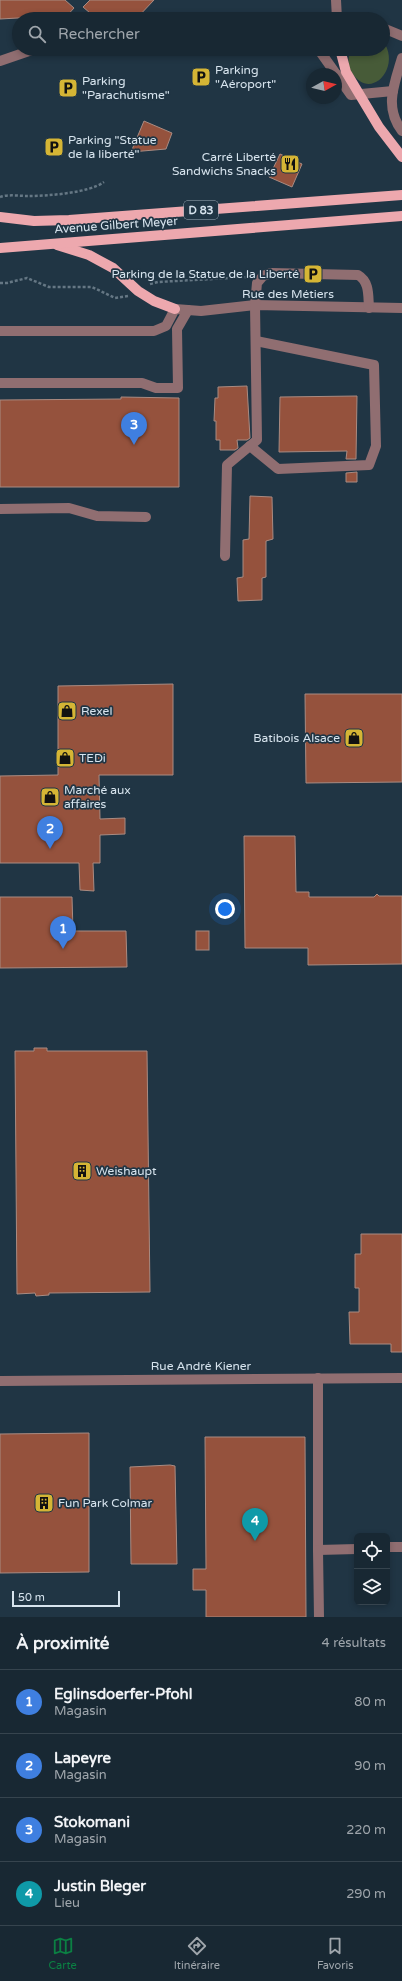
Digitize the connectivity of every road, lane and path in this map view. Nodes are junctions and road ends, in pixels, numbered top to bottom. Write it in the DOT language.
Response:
graph roads {
  1 [pos="336,0"];
  2 [pos="337,12"];
  3 [pos="390,31"];
  4 [pos="402,36"];
  5 [pos="13,56"];
  6 [pos="323,56"];
  7 [pos="342,56"];
  8 [pos="402,58"];
  9 [pos="0,60"];
  10 [pos="332,68"];
  11 [pos="342,82"];
  12 [pos="393,91"];
  13 [pos="360,94"];
  14 [pos="402,131"];
  15 [pos="402,157"];
  16 [pos="104,182"];
  17 [pos="402,195"];
  18 [pos="0,197"];
  19 [pos="402,216"];
  20 [pos="0,217"];
  21 [pos="51,243"];
  22 [pos="0,248"];
  23 [pos="255,305"];
  24 [pos="369,308"];
  25 [pos="402,308"];
  26 [pos="175,309"];
  27 [pos="188,310"];
  28 [pos="0,331"];
  29 [pos="256,341"];
  30 [pos="0,383"];
  31 [pos="250,446"];
  32 [pos="0,509"];
  33 [pos="146,516"];
  34 [pos="225,556"];
  35 [pos="318,1378"];
  36 [pos="402,1378"];
  37 [pos="0,1381"];
  38 [pos="390,1547"];
  39 [pos="402,1547"];
  40 [pos="354,1548"];
  41 [pos="318,1550"];
  42 [pos="319,1617"];
  1 -- 2 [label="street"];
  3 -- 4 [label="street"];
  5 -- 9 [label="street"];
  6 -- 10 [label="street"];
  7 -- 13 [label="main road"];
  8 -- 12 [label="street"];
  11 -- 13 [label="street"];
  12 -- 13 [label="street"];
  12 -- 14 [label="street"];
  13 -- 15 [label="main road"];
  16 -- 18 [label="path"];
  17 -- 20 [label="main road, Avenue Gilbert Meyer / D 83"];
  19 -- 21 [label="main road, Avenue Gilbert Meyer / D 83"];
  21 -- 22 [label="main road, Avenue Gilbert Meyer / D 83"];
  21 -- 26 [label="main road"];
  23 -- 24 [label="street, Rue des Métiers"];
  23 -- 24 [label="street"];
  23 -- 27 [label="street, Rue des Métiers"];
  23 -- 29 [label="street"];
  24 -- 25 [label="street, Rue des Métiers"];
  26 -- 27 [label="street, Rue des Métiers"];
  26 -- 28 [label="street"];
  27 -- 30 [label="street"];
  29 -- 31 [label="street"];
  29 -- 31 [label="street"];
  31 -- 34 [label="street"];
  32 -- 33 [label="street"];
  35 -- 36 [label="street, Rue André Kiener"];
  35 -- 37 [label="street, Rue André Kiener"];
  35 -- 41 [label="street"];
  38 -- 39 [label="street"];
  40 -- 41 [label="street"];
  41 -- 42 [label="street"];
}
